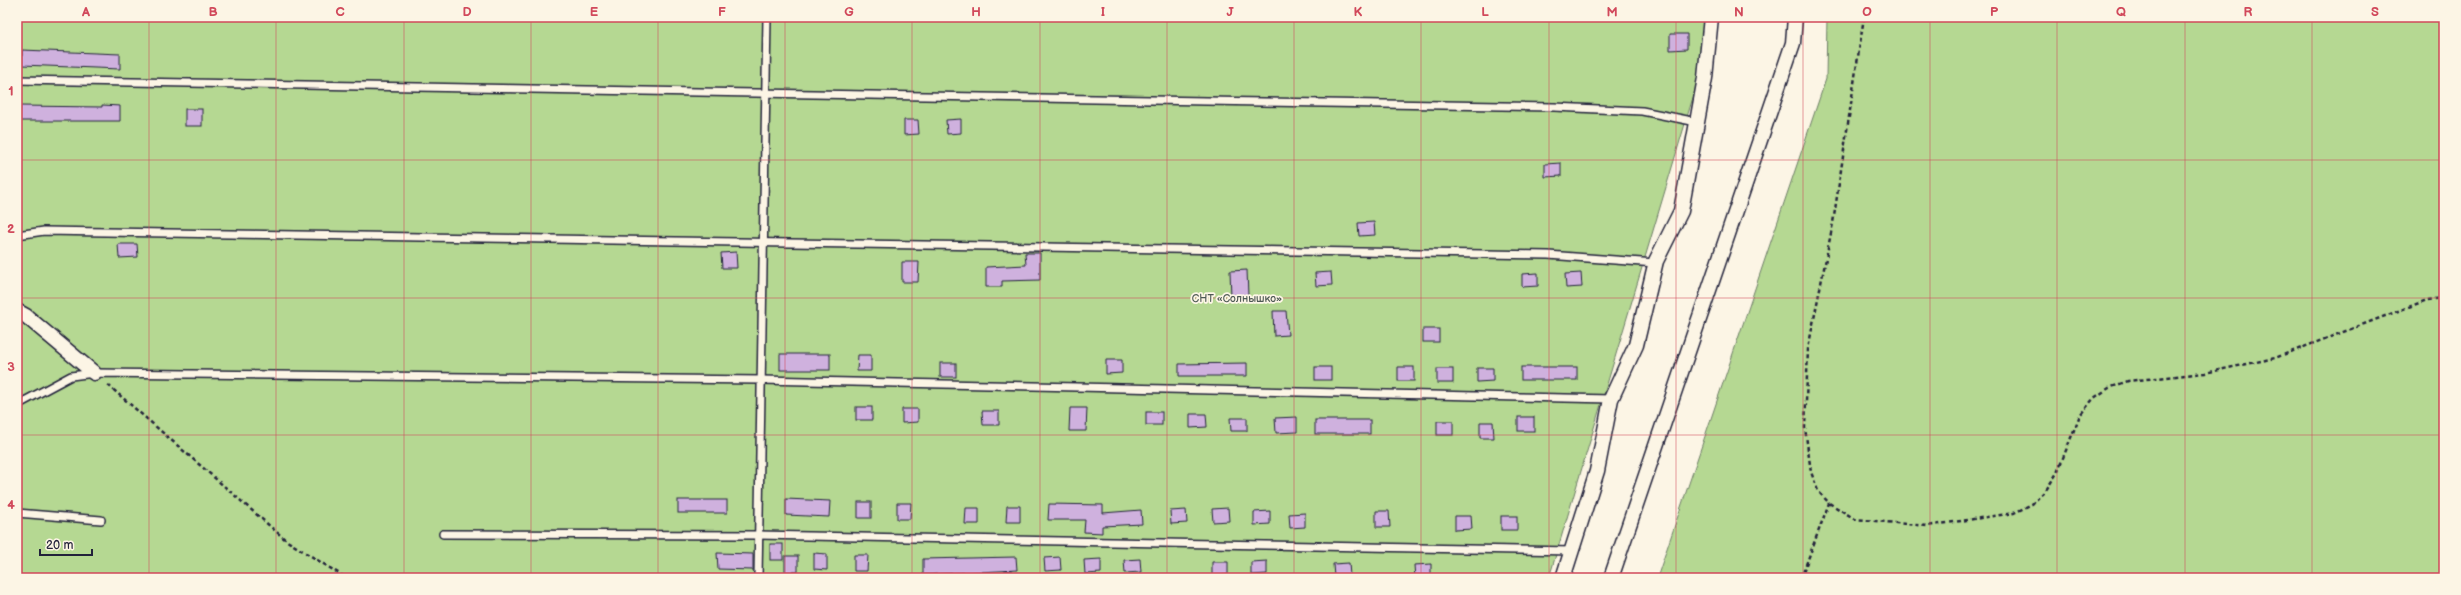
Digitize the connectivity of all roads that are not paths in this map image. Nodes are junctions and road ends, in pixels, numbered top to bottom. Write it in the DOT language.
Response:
graph roads {
  1 [pos="767,17"];
  2 [pos="1711,17"];
  3 [pos="1795,17"];
  4 [pos="17,80"];
  5 [pos="766,93"];
  6 [pos="1697,122"];
  7 [pos="17,235"];
  8 [pos="763,242"];
  9 [pos="1656,263"];
  10 [pos="17,311"];
  11 [pos="94,373"];
  12 [pos="761,380"];
  13 [pos="1611,399"];
  14 [pos="17,405"];
  15 [pos="17,513"];
  16 [pos="101,520"];
  17 [pos="443,534"];
  18 [pos="758,535"];
  19 [pos="1573,551"];
  20 [pos="758,578"];
  21 [pos="1563,578"];
  22 [pos="1612,578"];
  1 -- 5 [label="lane"];
  2 -- 6 [label="street"];
  3 -- 22 [label="street"];
  4 -- 5 [label="lane"];
  5 -- 6 [label="lane"];
  5 -- 8 [label="lane"];
  6 -- 9 [label="street"];
  7 -- 8 [label="lane"];
  8 -- 9 [label="lane"];
  8 -- 12 [label="lane"];
  9 -- 13 [label="street"];
  10 -- 11 [label="street"];
  11 -- 12 [label="lane"];
  11 -- 14 [label="lane"];
  12 -- 13 [label="lane"];
  12 -- 18 [label="lane"];
  13 -- 19 [label="street"];
  15 -- 16 [label="lane"];
  17 -- 18 [label="lane"];
  18 -- 19 [label="lane"];
  18 -- 20 [label="lane"];
  19 -- 21 [label="street"];
}
